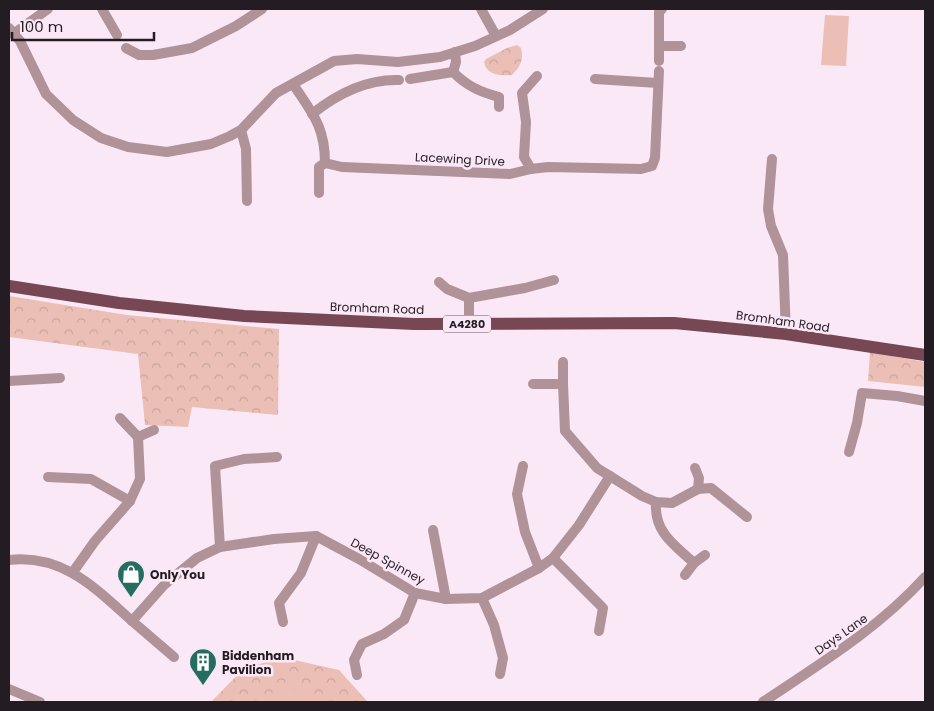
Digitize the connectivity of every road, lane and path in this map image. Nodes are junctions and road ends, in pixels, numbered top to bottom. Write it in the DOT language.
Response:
graph roads {
  1 [pos="48,9"];
  2 [pos="102,9"];
  3 [pos="262,9"];
  4 [pos="481,9"];
  5 [pos="543,9"];
  6 [pos="662,9"];
  7 [pos="11,31"];
  8 [pos="117,35"];
  9 [pos="496,36"];
  10 [pos="659,46"];
  11 [pos="681,46"];
  12 [pos="126,48"];
  13 [pos="455,52"];
  14 [pos="659,61"];
  15 [pos="454,72"];
  16 [pos="659,72"];
  17 [pos="537,76"];
  18 [pos="410,79"];
  19 [pos="595,79"];
  20 [pos="399,80"];
  21 [pos="658,83"];
  22 [pos="293,84"];
  23 [pos="499,107"];
  24 [pos="312,114"];
  25 [pos="241,130"];
  26 [pos="772,159"];
  27 [pos="325,163"];
  28 [pos="530,169"];
  29 [pos="319,193"];
  30 [pos="247,201"];
  31 [pos="554,280"];
  32 [pos="439,282"];
  33 [pos="9,286"];
  34 [pos="469,298"];
  35 [pos="469,324"];
  36 [pos="786,334"];
  37 [pos="925,354"];
  38 [pos="563,362"];
  39 [pos="60,378"];
  40 [pos="9,381"];
  41 [pos="533,384"];
  42 [pos="563,384"];
  43 [pos="925,401"];
  44 [pos="120,418"];
  45 [pos="154,430"];
  46 [pos="138,437"];
  47 [pos="848,452"];
  48 [pos="277,457"];
  49 [pos="523,466"];
  50 [pos="695,468"];
  51 [pos="610,476"];
  52 [pos="48,478"];
  53 [pos="698,488"];
  54 [pos="130,501"];
  55 [pos="656,502"];
  56 [pos="747,517"];
  57 [pos="433,530"];
  58 [pos="316,536"];
  59 [pos="220,547"];
  60 [pos="705,556"];
  61 [pos="553,558"];
  62 [pos="9,560"];
  63 [pos="694,563"];
  64 [pos="539,568"];
  65 [pos="73,572"];
  66 [pos="685,575"];
  67 [pos="925,577"];
  68 [pos="415,593"];
  69 [pos="482,598"];
  70 [pos="446,599"];
  71 [pos="132,621"];
  72 [pos="283,622"];
  73 [pos="599,631"];
  74 [pos="174,658"];
  75 [pos="500,674"];
  76 [pos="357,675"];
  77 [pos="9,689"];
  78 [pos="40,702"];
  79 [pos="763,702"];
  1 -- 7 [label="street"];
  2 -- 8 [label="street"];
  3 -- 12 [label="street"];
  4 -- 9 [label="street"];
  5 -- 9 [label="street"];
  6 -- 10 [label="street"];
  7 -- 25 [label="street"];
  9 -- 13 [label="street"];
  10 -- 11 [label="street"];
  10 -- 14 [label="street"];
  13 -- 15 [label="street"];
  13 -- 22 [label="street"];
  15 -- 18 [label="street"];
  15 -- 23 [label="street"];
  16 -- 21 [label="street"];
  17 -- 28 [label="street"];
  19 -- 21 [label="street"];
  20 -- 24 [label="street"];
  21 -- 28 [label="street, Lacewing Drive"];
  22 -- 24 [label="street"];
  22 -- 25 [label="street"];
  24 -- 27 [label="street"];
  25 -- 30 [label="street"];
  26 -- 36 [label="street"];
  27 -- 28 [label="street, Lacewing Drive"];
  27 -- 29 [label="street"];
  31 -- 34 [label="street"];
  32 -- 34 [label="street"];
  33 -- 35 [label="main road, Bromham Road / A4280"];
  34 -- 35 [label="street"];
  35 -- 36 [label="main road, Bromham Road / A4280"];
  36 -- 37 [label="main road, Bromham Road / A4280"];
  38 -- 42 [label="street"];
  39 -- 40 [label="street"];
  41 -- 42 [label="street"];
  42 -- 51 [label="street"];
  43 -- 47 [label="street"];
  44 -- 46 [label="street"];
  45 -- 46 [label="street"];
  46 -- 54 [label="street"];
  48 -- 59 [label="street"];
  49 -- 64 [label="street"];
  50 -- 53 [label="street"];
  51 -- 55 [label="street"];
  51 -- 61 [label="street, Deep Spinney"];
  52 -- 54 [label="street"];
  53 -- 55 [label="street"];
  53 -- 56 [label="street"];
  54 -- 65 [label="street"];
  55 -- 63 [label="street"];
  57 -- 70 [label="street"];
  58 -- 59 [label="street"];
  58 -- 68 [label="street, Deep Spinney"];
  58 -- 72 [label="street"];
  59 -- 71 [label="street"];
  60 -- 63 [label="street"];
  61 -- 64 [label="street, Deep Spinney"];
  61 -- 73 [label="street"];
  62 -- 65 [label="street"];
  63 -- 66 [label="street"];
  64 -- 69 [label="street, Deep Spinney"];
  65 -- 71 [label="street"];
  67 -- 79 [label="street, Days Lane"];
  68 -- 70 [label="street, Deep Spinney"];
  68 -- 76 [label="street"];
  69 -- 70 [label="street, Deep Spinney"];
  69 -- 75 [label="street"];
  71 -- 74 [label="street"];
  77 -- 78 [label="street"];
}
